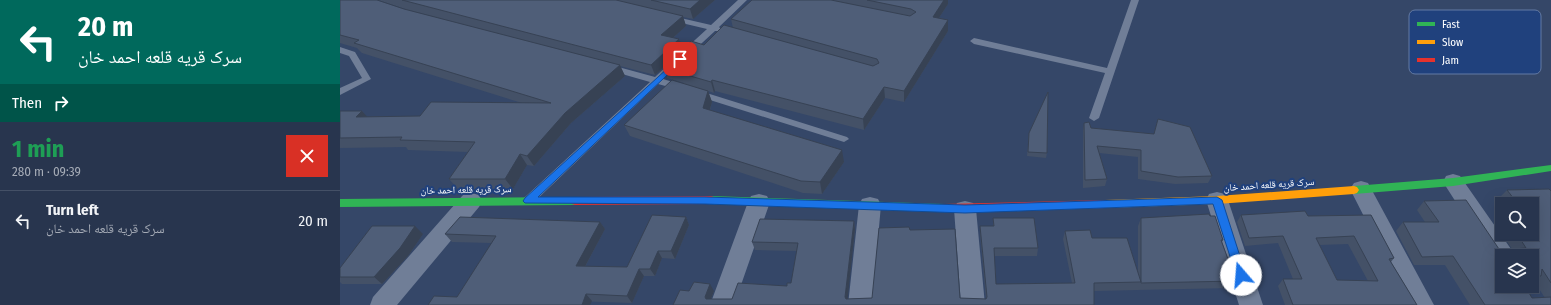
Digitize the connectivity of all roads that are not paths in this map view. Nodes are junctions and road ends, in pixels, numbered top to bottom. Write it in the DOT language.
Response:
graph roads {
  1 [pos="743,0"];
  2 [pos="1135,0"];
  3 [pos="662,16"];
  4 [pos="713,28"];
  5 [pos="728,32"];
  6 [pos="974,41"];
  7 [pos="340,50"];
  8 [pos="604,66"];
  9 [pos="1110,72"];
  10 [pos="657,80"];
  11 [pos="340,92"];
  12 [pos="1094,118"];
  13 [pos="844,140"];
  14 [pos="1551,168"];
  15 [pos="1453,182"];
  16 [pos="1361,189"];
  17 [pos="1217,200"];
  18 [pos="471,201"];
  19 [pos="528,201"];
  20 [pos="759,202"];
  21 [pos="340,203"];
  22 [pos="870,205"];
  23 [pos="965,209"];
  24 [pos="1497,249"];
  25 [pos="382,305"];
  26 [pos="722,305"];
  27 [pos="860,305"];
  28 [pos="973,305"];
  29 [pos="1251,305"];
  30 [pos="1422,305"];
  1 -- 4 [label="lane"];
  2 -- 9 [label="lane"];
  3 -- 4 [label="lane"];
  4 -- 5 [label="lane"];
  4 -- 10 [label="lane"];
  6 -- 9 [label="lane"];
  7 -- 11 [label="lane"];
  8 -- 10 [label="lane"];
  9 -- 12 [label="lane"];
  10 -- 13 [label="lane"];
  10 -- 19 [label="lane"];
  14 -- 15 [label="street, سرک قریه قلعه احمد خان"];
  15 -- 16 [label="street, سرک قریه قلعه احمد خان"];
  15 -- 24 [label="street"];
  16 -- 17 [label="street, سرک قریه قلعه احمد خان"];
  16 -- 30 [label="street"];
  17 -- 23 [label="street, سرک قریه قلعه احمد خان"];
  17 -- 29 [label="street"];
  18 -- 19 [label="street, سرک قریه قلعه احمد خان"];
  18 -- 21 [label="street, سرک قریه قلعه احمد خان"];
  18 -- 25 [label="street"];
  19 -- 20 [label="street, سرک قریه قلعه احمد خان"];
  20 -- 22 [label="street, سرک قریه قلعه احمد خان"];
  20 -- 26 [label="street"];
  22 -- 23 [label="street, سرک قریه قلعه احمد خان"];
  22 -- 27 [label="street"];
  23 -- 28 [label="street"];
}
